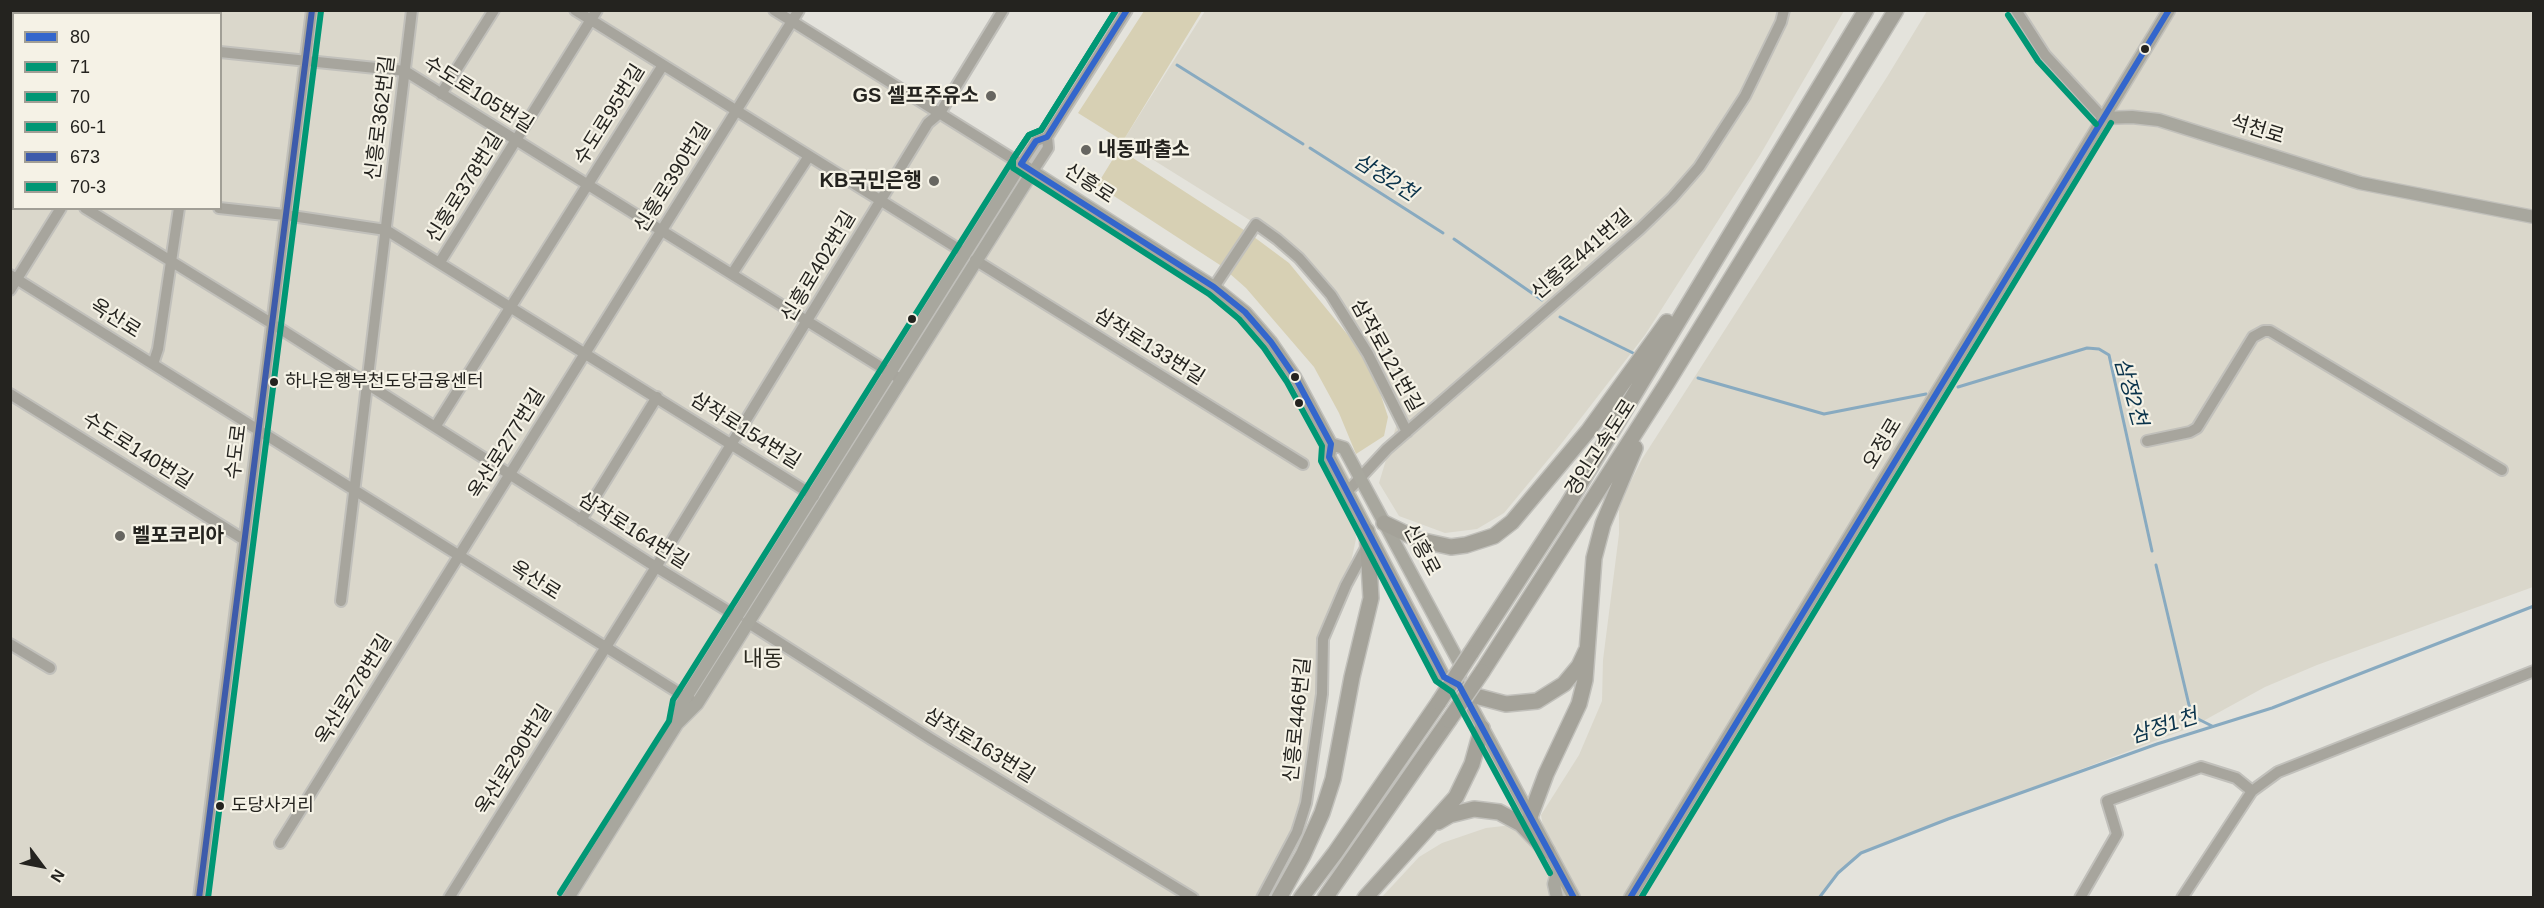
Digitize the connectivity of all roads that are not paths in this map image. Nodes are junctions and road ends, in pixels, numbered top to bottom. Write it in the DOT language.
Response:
graph roads {
  1 [pos="312,10"];
  2 [pos="412,10"];
  3 [pos="494,10"];
  4 [pos="576,10"];
  5 [pos="774,10"];
  6 [pos="799,10"];
  7 [pos="1003,10"];
  8 [pos="1127,10"];
  9 [pos="1784,10"];
  10 [pos="1866,10"];
  11 [pos="1896,10"];
  12 [pos="2016,10"];
  13 [pos="2169,10"];
  14 [pos="594,15"];
  15 [pos="792,21"];
  16 [pos="222,52"];
  17 [pos="305,61"];
  18 [pos="663,65"];
  19 [pos="405,71"];
  20 [pos="441,94"];
  21 [pos="736,111"];
  22 [pos="940,113"];
  23 [pos="2103,118"];
  24 [pos="1047,137"];
  25 [pos="516,140"];
  26 [pos="808,156"];
  27 [pos="1022,164"];
  28 [pos="1033,171"];
  29 [pos="588,184"];
  30 [pos="881,201"];
  31 [pos="222,208"];
  32 [pos="60,210"];
  33 [pos="88,210"];
  34 [pos="178,210"];
  35 [pos="285,215"];
  36 [pos="2534,217"];
  37 [pos="386,230"];
  38 [pos="662,230"];
  39 [pos="1722,247"];
  40 [pos="970,256"];
  41 [pos="172,262"];
  42 [pos="440,262"];
  43 [pos="732,274"];
  44 [pos="14,277"];
  45 [pos="1214,287"];
  46 [pos="10,290"];
  47 [pos="511,306"];
  48 [pos="807,321"];
  49 [pos="271,323"];
  50 [pos="585,353"];
  51 [pos="153,364"];
  52 [pos="896,375"];
  53 [pos="1667,383"];
  54 [pos="367,385"];
  55 [pos="10,394"];
  56 [pos="657,397"];
  57 [pos="435,427"];
  58 [pos="258,428"];
  59 [pos="1407,432"];
  60 [pos="2147,441"];
  61 [pos="732,443"];
  62 [pos="1331,444"];
  63 [pos="1303,464"];
  64 [pos="2502,470"];
  65 [pos="510,474"];
  66 [pos="1360,478"];
  67 [pos="354,489"];
  68 [pos="1348,491"];
  69 [pos="814,496"];
  70 [pos="581,520"];
  71 [pos="1384,523"];
  72 [pos="1367,538"];
  73 [pos="243,539"];
  74 [pos="459,555"];
  75 [pos="656,567"];
  76 [pos="341,602"];
  77 [pos="743,619"];
  78 [pos="10,644"];
  79 [pos="1589,644"];
  80 [pos="606,647"];
  81 [pos="50,668"];
  82 [pos="2534,671"];
  83 [pos="1462,689"];
  84 [pos="686,697"];
  85 [pos="697,704"];
  86 [pos="677,724"];
  87 [pos="1482,728"];
  88 [pos="2252,791"];
  89 [pos="1530,817"];
  90 [pos="1430,827"];
  91 [pos="280,843"];
  92 [pos="1547,851"];
  93 [pos="1558,869"];
  94 [pos="451,894"];
  95 [pos="199,897"];
  96 [pos="568,897"];
  97 [pos="1193,897"];
  98 [pos="1262,897"];
  99 [pos="1279,897"];
  100 [pos="1301,897"];
  101 [pos="1325,897"];
  102 [pos="1365,897"];
  103 [pos="1557,897"];
  104 [pos="1574,897"];
  105 [pos="1630,897"];
  106 [pos="2080,897"];
  107 [pos="2182,897"];
  1 -- 17 [label="street, 수도로"];
  2 -- 19 [label="street, 신흥로362번길"];
  3 -- 20 [label="street"];
  4 -- 14 [label="street, 수도로95번길"];
  5 -- 15 [label="street, 신흥로"];
  6 -- 15 [label="street, 신흥로390번길"];
  7 -- 22 [label="street, 신흥로402번길"];
  8 -- 24 [label="street"];
  9 -- 59 [label="street, 신흥로441번길"];
  10 -- 39 [label="highway, 경인고속도로"];
  11 -- 53 [label="highway, 경인고속도로"];
  12 -- 23 [label="street"];
  13 -- 23 [label="main road, 오정로"];
  14 -- 18 [label="street, 수도로95번길"];
  14 -- 25 [label="street, 신흥로378번길"];
  15 -- 21 [label="street, 신흥로390번길"];
  15 -- 22 [label="street, 신흥로"];
  16 -- 17 [label="street, 수도로105번길"];
  17 -- 19 [label="street, 수도로105번길"];
  17 -- 35 [label="street, 수도로"];
  18 -- 21 [label="street, 수도로95번길"];
  18 -- 29 [label="street, 수도로95번길"];
  19 -- 20 [label="street, 수도로105번길"];
  19 -- 37 [label="street, 신흥로362번길"];
  20 -- 25 [label="street, 수도로105번길"];
  21 -- 26 [label="street, 수도로95번길"];
  21 -- 38 [label="street, 신흥로390번길"];
  22 -- 27 [label="street, 신흥로"];
  22 -- 30 [label="street, 신흥로402번길"];
  23 -- 36 [label="main road, 석천로"];
  23 -- 105 [label="main road, 오정로"];
  24 -- 27 [label="street"];
  24 -- 28 [label="street"];
  25 -- 29 [label="street, 수도로105번길"];
  25 -- 42 [label="street, 신흥로378번길"];
  26 -- 30 [label="street, 수도로95번길"];
  26 -- 43 [label="street"];
  27 -- 28 [label="main road, 신흥로"];
  27 -- 40 [label="main road"];
  28 -- 40 [label="main road"];
  28 -- 45 [label="main road, 신흥로"];
  29 -- 38 [label="street, 수도로105번길"];
  29 -- 47 [label="street"];
  30 -- 40 [label="street, 삼작로133번길"];
  30 -- 48 [label="street, 신흥로402번길"];
  31 -- 35 [label="street"];
  32 -- 44 [label="street"];
  33 -- 41 [label="street, 삼작로164번길"];
  34 -- 41 [label="street"];
  35 -- 37 [label="street"];
  35 -- 49 [label="street, 수도로"];
  37 -- 42 [label="street, 삼작로154번길"];
  37 -- 54 [label="street, 신흥로362번길"];
  38 -- 43 [label="street, 수도로105번길"];
  38 -- 50 [label="street, 신흥로390번길"];
  39 -- 71 [label="highway"];
  39 -- 100 [label="highway, 경인고속도로, bridge"];
  40 -- 52 [label="main road"];
  40 -- 63 [label="street, 삼작로133번길"];
  41 -- 49 [label="street, 삼작로164번길"];
  41 -- 51 [label="street"];
  42 -- 47 [label="street, 삼작로154번길"];
  43 -- 48 [label="street, 수도로105번길"];
  44 -- 46 [label="street"];
  44 -- 51 [label="street, 옥산로"];
  45 -- 59 [label="street, 삼작로121번길"];
  45 -- 62 [label="main road, 신흥로"];
  47 -- 50 [label="street, 삼작로154번길"];
  47 -- 57 [label="street"];
  48 -- 52 [label="street, 수도로105번길"];
  48 -- 61 [label="street, 신흥로402번길"];
  49 -- 54 [label="street, 삼작로164번길"];
  49 -- 58 [label="street, 수도로"];
  50 -- 56 [label="street, 삼작로154번길"];
  50 -- 65 [label="street, 옥산로277번길"];
  51 -- 58 [label="street, 옥산로"];
  52 -- 69 [label="main road"];
  52 -- 77 [label="main road"];
  53 -- 79 [label="highway"];
  53 -- 101 [label="highway, 경인고속도로, bridge"];
  54 -- 57 [label="street, 삼작로164번길"];
  54 -- 67 [label="street, 신흥로362번길"];
  55 -- 73 [label="street, 수도로140번길"];
  56 -- 61 [label="street, 삼작로154번길"];
  56 -- 70 [label="street"];
  57 -- 65 [label="street, 삼작로164번길"];
  58 -- 67 [label="street, 옥산로"];
  58 -- 73 [label="street, 수도로"];
  59 -- 66 [label="street, 신흥로441번길"];
  60 -- 64 [label="street"];
  61 -- 69 [label="street, 삼작로154번길"];
  61 -- 75 [label="street, 신흥로402번길"];
  62 -- 66 [label="main road, 신흥로"];
  62 -- 68 [label="main road, 신흥로"];
  65 -- 70 [label="street, 삼작로164번길"];
  65 -- 74 [label="street, 옥산로277번길"];
  66 -- 68 [label="street, 신흥로441번길"];
  66 -- 71 [label="main road, 신흥로"];
  67 -- 74 [label="street, 옥산로"];
  67 -- 76 [label="street"];
  68 -- 72 [label="main road, 신흥로"];
  69 -- 77 [label="main road"];
  70 -- 75 [label="street, 삼작로164번길"];
  71 -- 83 [label="main road, 신흥로"];
  72 -- 83 [label="main road, 신흥로"];
  72 -- 98 [label="street, 신흥로446번길"];
  72 -- 99 [label="highway"];
  73 -- 95 [label="street, 수도로"];
  74 -- 80 [label="street, 옥산로"];
  74 -- 91 [label="street, 옥산로278번길"];
  75 -- 77 [label="street, 삼작로164번길"];
  75 -- 80 [label="street, 옥산로290번길"];
  77 -- 84 [label="main road"];
  77 -- 85 [label="main road"];
  77 -- 97 [label="street, 삼작로163번길"];
  78 -- 81 [label="street"];
  79 -- 83 [label="highway"];
  79 -- 89 [label="highway"];
  80 -- 84 [label="street, 옥산로"];
  80 -- 94 [label="street, 옥산로290번길"];
  82 -- 88 [label="street"];
  83 -- 87 [label="main road, 신흥로"];
  84 -- 85 [label="street, 옥산로"];
  84 -- 86 [label="main road"];
  85 -- 86 [label="main road"];
  86 -- 96 [label="main road"];
  87 -- 89 [label="main road, 신흥로"];
  87 -- 90 [label="highway"];
  88 -- 106 [label="street"];
  88 -- 107 [label="street"];
  89 -- 92 [label="main road, 신흥로"];
  90 -- 92 [label="highway"];
  90 -- 102 [label="highway"];
  92 -- 93 [label="main road, 신흥로"];
  93 -- 103 [label="main road"];
  93 -- 104 [label="main road, 신흥로"];
}
